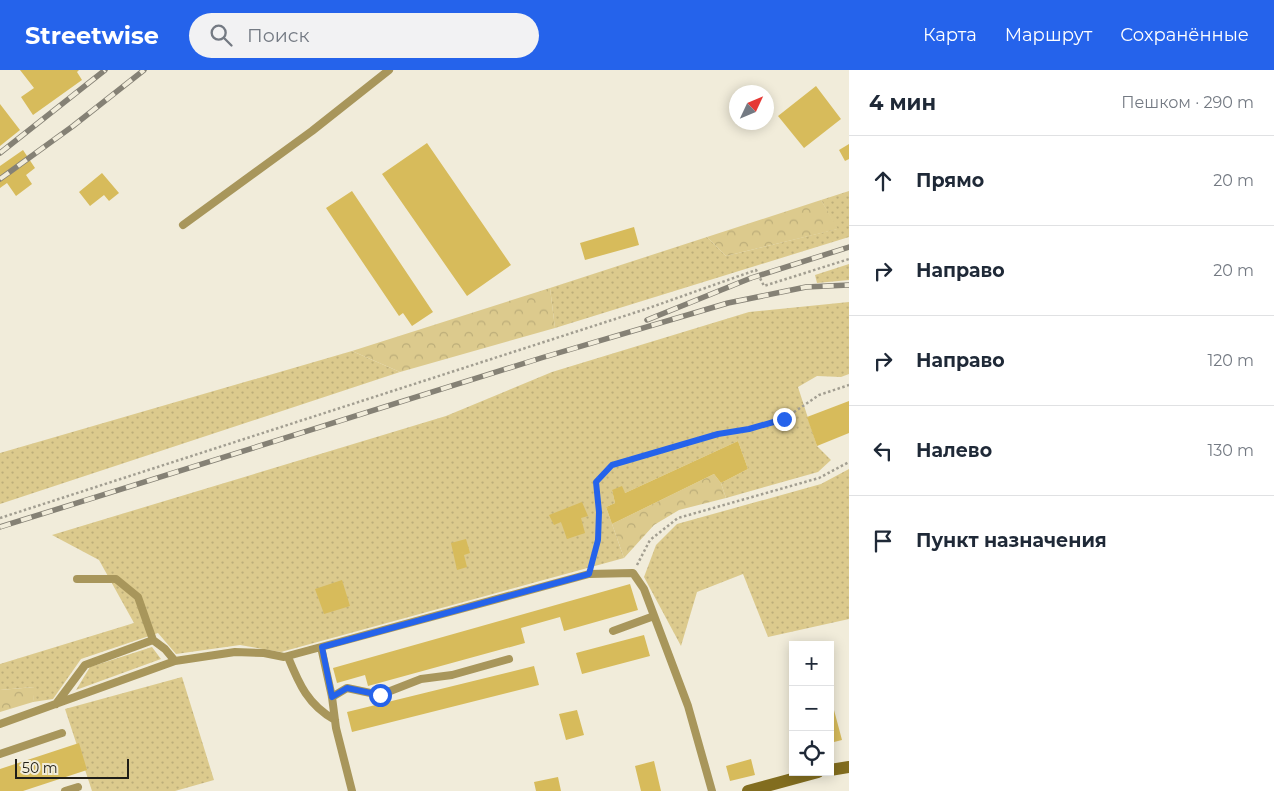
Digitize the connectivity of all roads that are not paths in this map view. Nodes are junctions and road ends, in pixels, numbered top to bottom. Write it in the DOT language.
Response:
graph roads {
  1 [pos="389,70"];
  2 [pos="183,225"];
  3 [pos="77,579"];
  4 [pos="654,616"];
  5 [pos="613,631"];
  6 [pos="153,640"];
  7 [pos="322,647"];
  8 [pos="288,657"];
  9 [pos="509,659"];
  10 [pos="175,661"];
  11 [pos="332,697"];
  12 [pos="56,704"];
  13 [pos="335,720"];
  14 [pos="0,724"];
  15 [pos="62,733"];
  16 [pos="0,754"];
  17 [pos="849,768"];
  18 [pos="834,770"];
  19 [pos="803,776"];
  20 [pos="78,787"];
  21 [pos="64,791"];
  22 [pos="352,791"];
  23 [pos="712,791"];
  24 [pos="748,791"];
  1 -- 2 [label="lane"];
  3 -- 6 [label="lane"];
  4 -- 5 [label="lane"];
  4 -- 7 [label="lane"];
  4 -- 23 [label="lane"];
  6 -- 10 [label="lane"];
  6 -- 12 [label="lane"];
  7 -- 8 [label="lane"];
  7 -- 11 [label="lane"];
  8 -- 10 [label="lane"];
  8 -- 13 [label="lane"];
  9 -- 11 [label="lane"];
  10 -- 12 [label="lane"];
  11 -- 13 [label="lane"];
  12 -- 14 [label="lane"];
  13 -- 22 [label="lane"];
  15 -- 16 [label="lane"];
  17 -- 18 [label="street"];
  19 -- 24 [label="street"];
  20 -- 21 [label="lane"];
}
